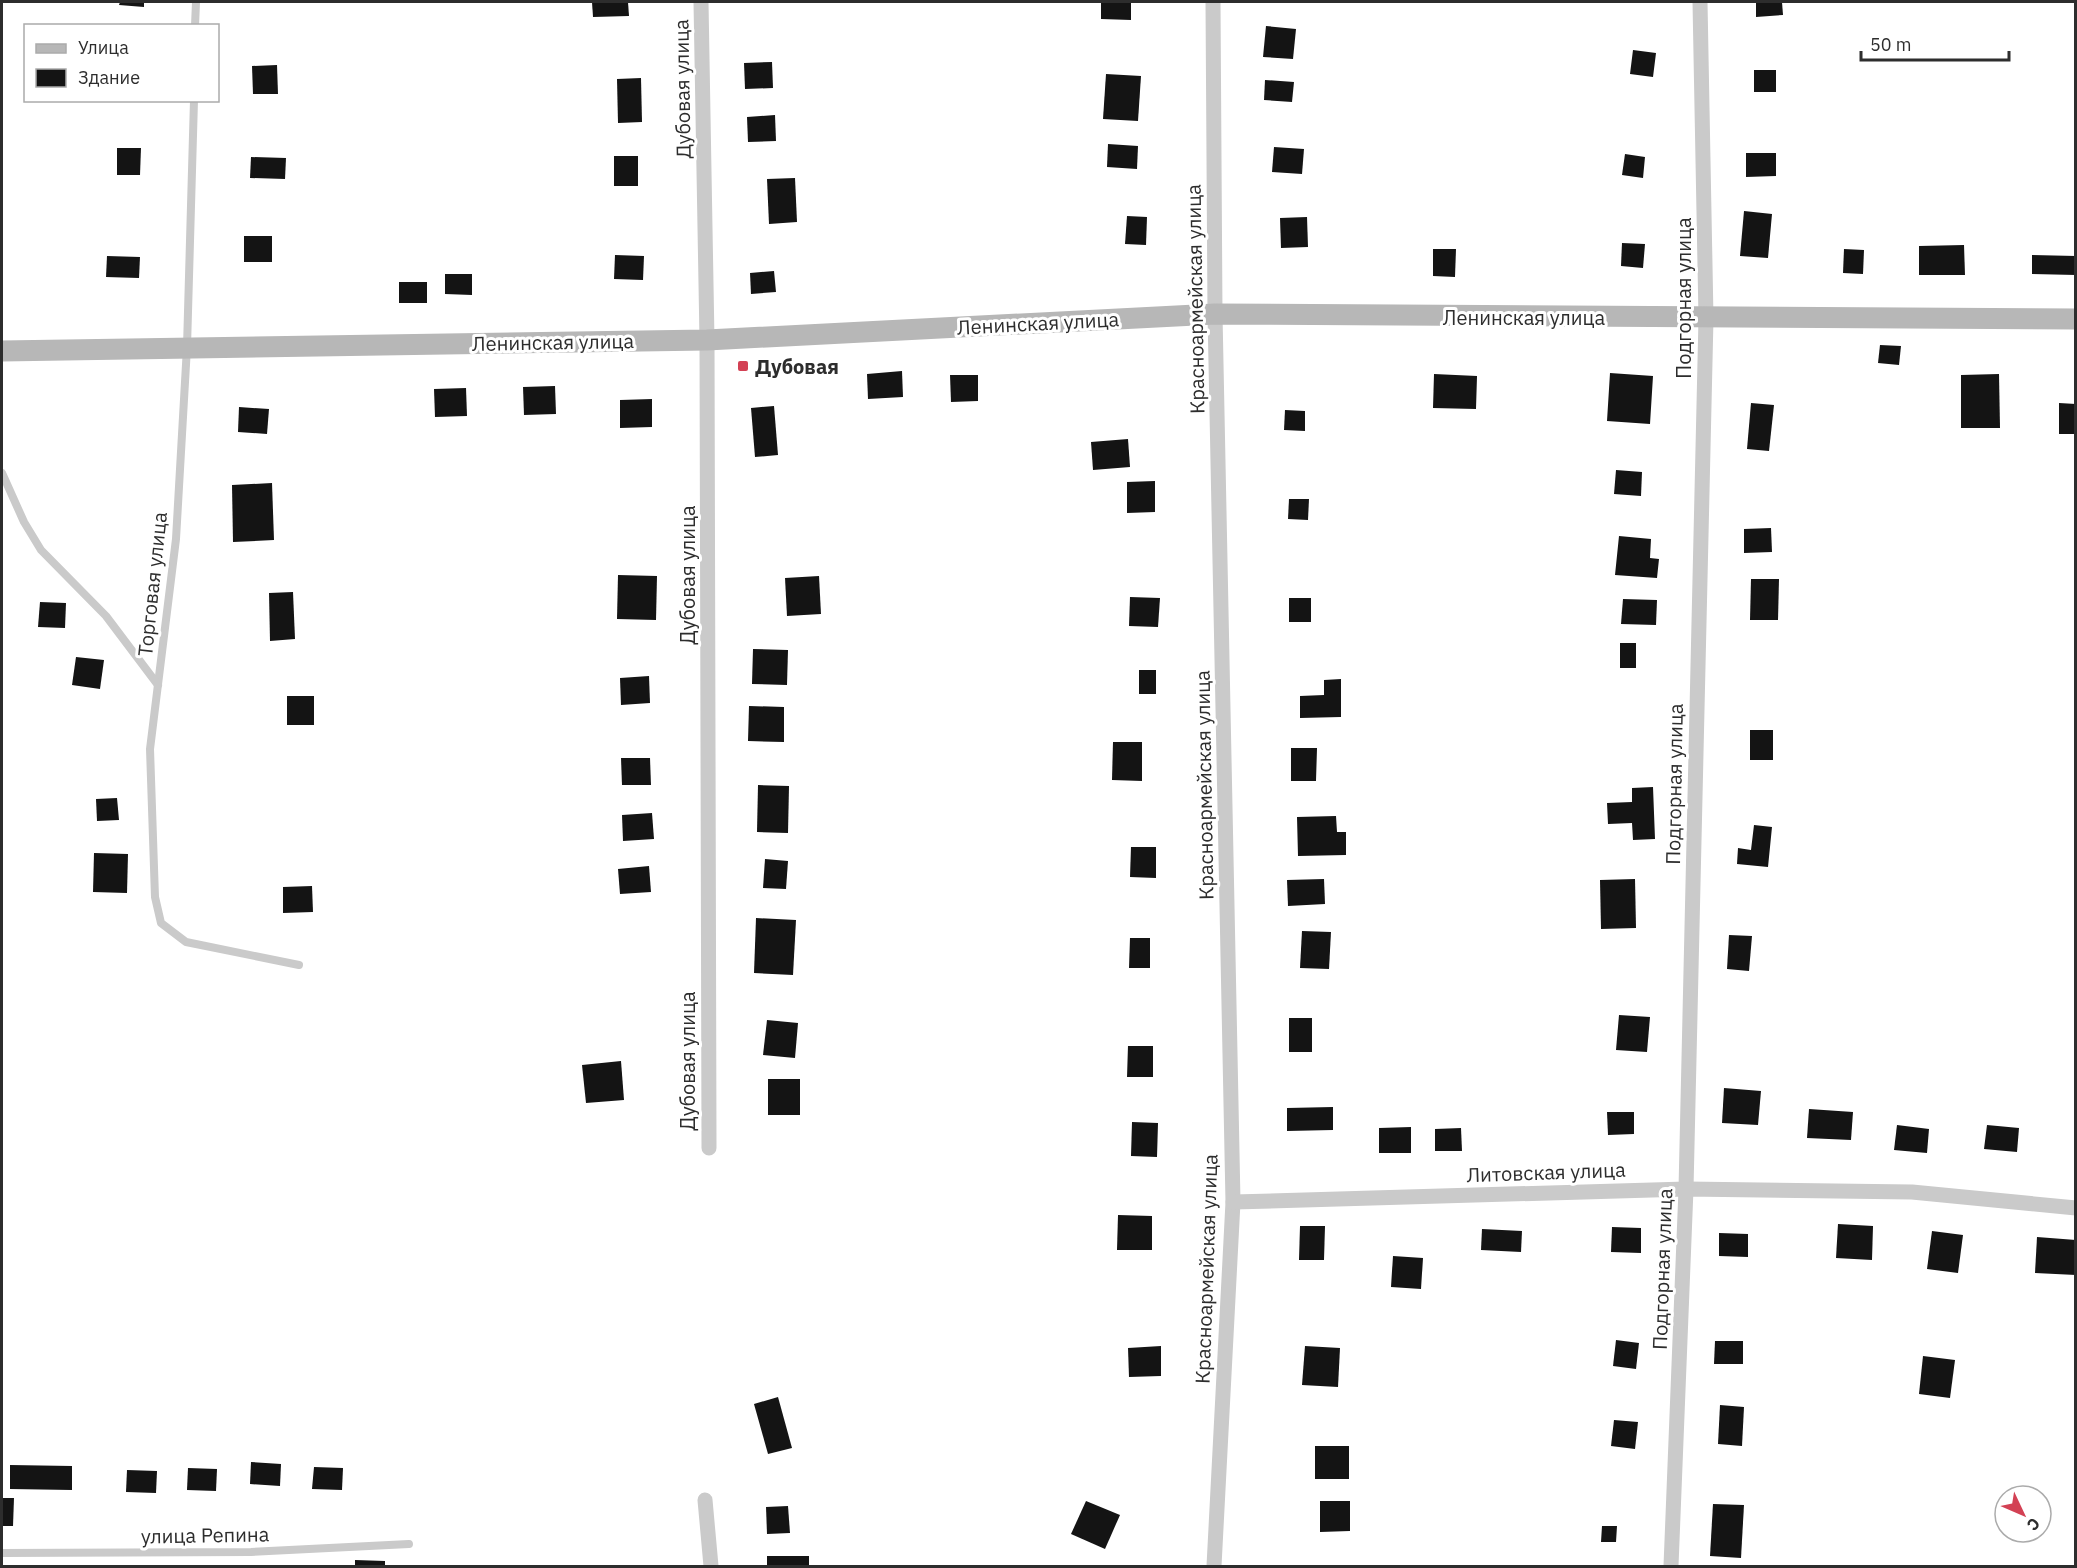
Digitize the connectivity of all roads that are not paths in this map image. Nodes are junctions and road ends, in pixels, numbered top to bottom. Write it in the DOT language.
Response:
graph roads {
  1 [pos="196,2"];
  2 [pos="701,2"];
  3 [pos="1213,2"];
  4 [pos="1700,2"];
  5 [pos="195,24"];
  6 [pos="194,102"];
  7 [pos="1215,314"];
  8 [pos="1706,318"];
  9 [pos="2076,319"];
  10 [pos="707,340"];
  11 [pos="187,347"];
  12 [pos="2,351"];
  13 [pos="2,473"];
  14 [pos="158,684"];
  15 [pos="299,965"];
  16 [pos="709,1148"];
  17 [pos="1686,1189"];
  18 [pos="1233,1202"];
  19 [pos="2076,1208"];
  20 [pos="705,1500"];
  21 [pos="409,1544"];
  22 [pos="2,1553"];
  23 [pos="711,1566"];
  24 [pos="1214,1566"];
  25 [pos="1671,1566"];
  1 -- 5 [label="lane"];
  2 -- 10 [label="street, Дубовая улица"];
  3 -- 7 [label="street, Красноармейская улица"];
  4 -- 8 [label="street, Подгорная улица"];
  6 -- 11 [label="lane, Торговая улица"];
  7 -- 8 [label="main road, Ленинская улица"];
  7 -- 10 [label="main road, Ленинская улица"];
  7 -- 18 [label="street, Красноармейская улица"];
  8 -- 9 [label="main road, Ленинская улица"];
  8 -- 17 [label="street, Подгорная улица"];
  10 -- 11 [label="main road, Ленинская улица"];
  10 -- 16 [label="street, Дубовая улица"];
  11 -- 12 [label="main road, Ленинская улица"];
  11 -- 14 [label="lane, Торговая улица"];
  13 -- 14 [label="lane"];
  14 -- 15 [label="lane, Торговая улица"];
  17 -- 18 [label="street, Литовская улица"];
  17 -- 19 [label="street, Литовская улица"];
  17 -- 25 [label="street, Подгорная улица"];
  18 -- 24 [label="street, Красноармейская улица"];
  20 -- 23 [label="street"];
  21 -- 22 [label="lane, улица Репина"];
}
